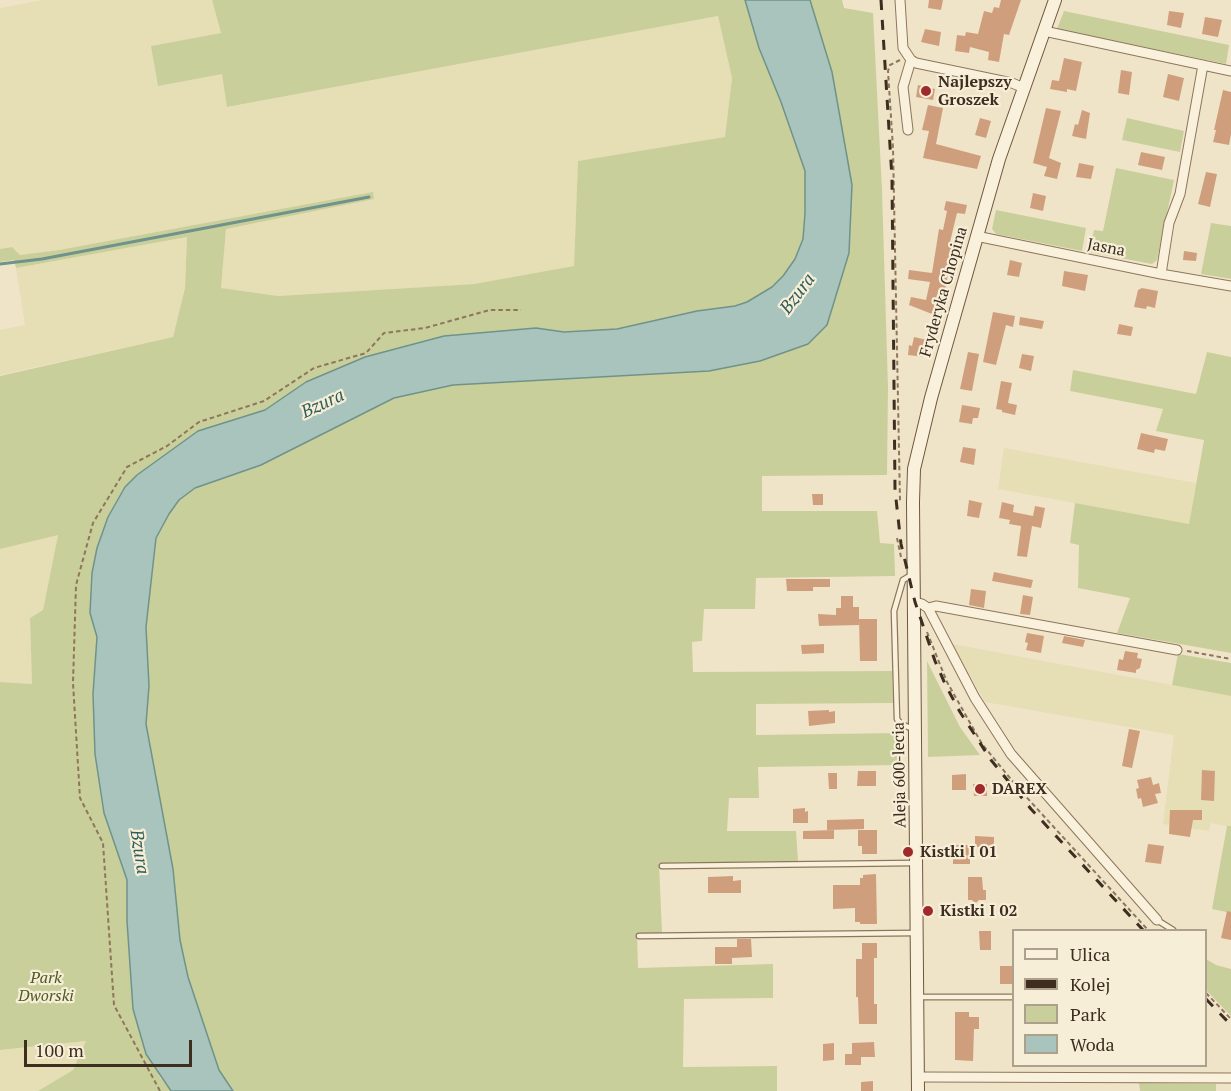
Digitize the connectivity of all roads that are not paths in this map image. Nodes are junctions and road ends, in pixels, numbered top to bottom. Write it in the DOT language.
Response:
graph roads {
  1 [pos="900,0"];
  2 [pos="1055,0"];
  3 [pos="1044,31"];
  4 [pos="909,58"];
  5 [pos="1203,65"];
  6 [pos="1231,71"];
  7 [pos="1024,88"];
  8 [pos="908,130"];
  9 [pos="976,236"];
  10 [pos="1161,274"];
  11 [pos="1231,286"];
  12 [pos="914,574"];
  13 [pos="915,602"];
  14 [pos="928,608"];
  15 [pos="1177,650"];
  16 [pos="916,730"];
  17 [pos="917,863"];
  18 [pos="662,866"];
  19 [pos="1157,920"];
  20 [pos="1162,929"];
  21 [pos="1171,929"];
  22 [pos="918,934"];
  23 [pos="639,936"];
  24 [pos="1012,997"];
  25 [pos="918,998"];
  26 [pos="918,1077"];
  27 [pos="1231,1078"];
  28 [pos="918,1091"];
  1 -- 4 [label="street"];
  2 -- 3 [label="main road, Fryderyka Chopina"];
  3 -- 5 [label="street"];
  3 -- 7 [label="main road, Fryderyka Chopina"];
  4 -- 7 [label="street"];
  4 -- 8 [label="street"];
  5 -- 6 [label="street"];
  5 -- 10 [label="street"];
  7 -- 9 [label="main road, Fryderyka Chopina"];
  9 -- 10 [label="street, Jasna"];
  9 -- 12 [label="main road, Fryderyka Chopina"];
  10 -- 11 [label="street, Jasna"];
  12 -- 13 [label="main road, Fryderyka Chopina"];
  12 -- 16 [label="lane"];
  13 -- 14 [label="street"];
  13 -- 16 [label="main road, Aleja 600-lecia"];
  14 -- 15 [label="street"];
  14 -- 19 [label="street"];
  16 -- 17 [label="main road, Aleja 600-lecia"];
  17 -- 18 [label="lane"];
  17 -- 22 [label="main road, Aleja 600-lecia"];
  19 -- 20 [label="lane"];
  19 -- 21 [label="lane"];
  22 -- 23 [label="lane"];
  22 -- 25 [label="main road, Aleja 600-lecia"];
  24 -- 25 [label="lane"];
  25 -- 26 [label="main road, Aleja 600-lecia"];
  26 -- 27 [label="street"];
  26 -- 28 [label="main road, Aleja 600-lecia"];
}
